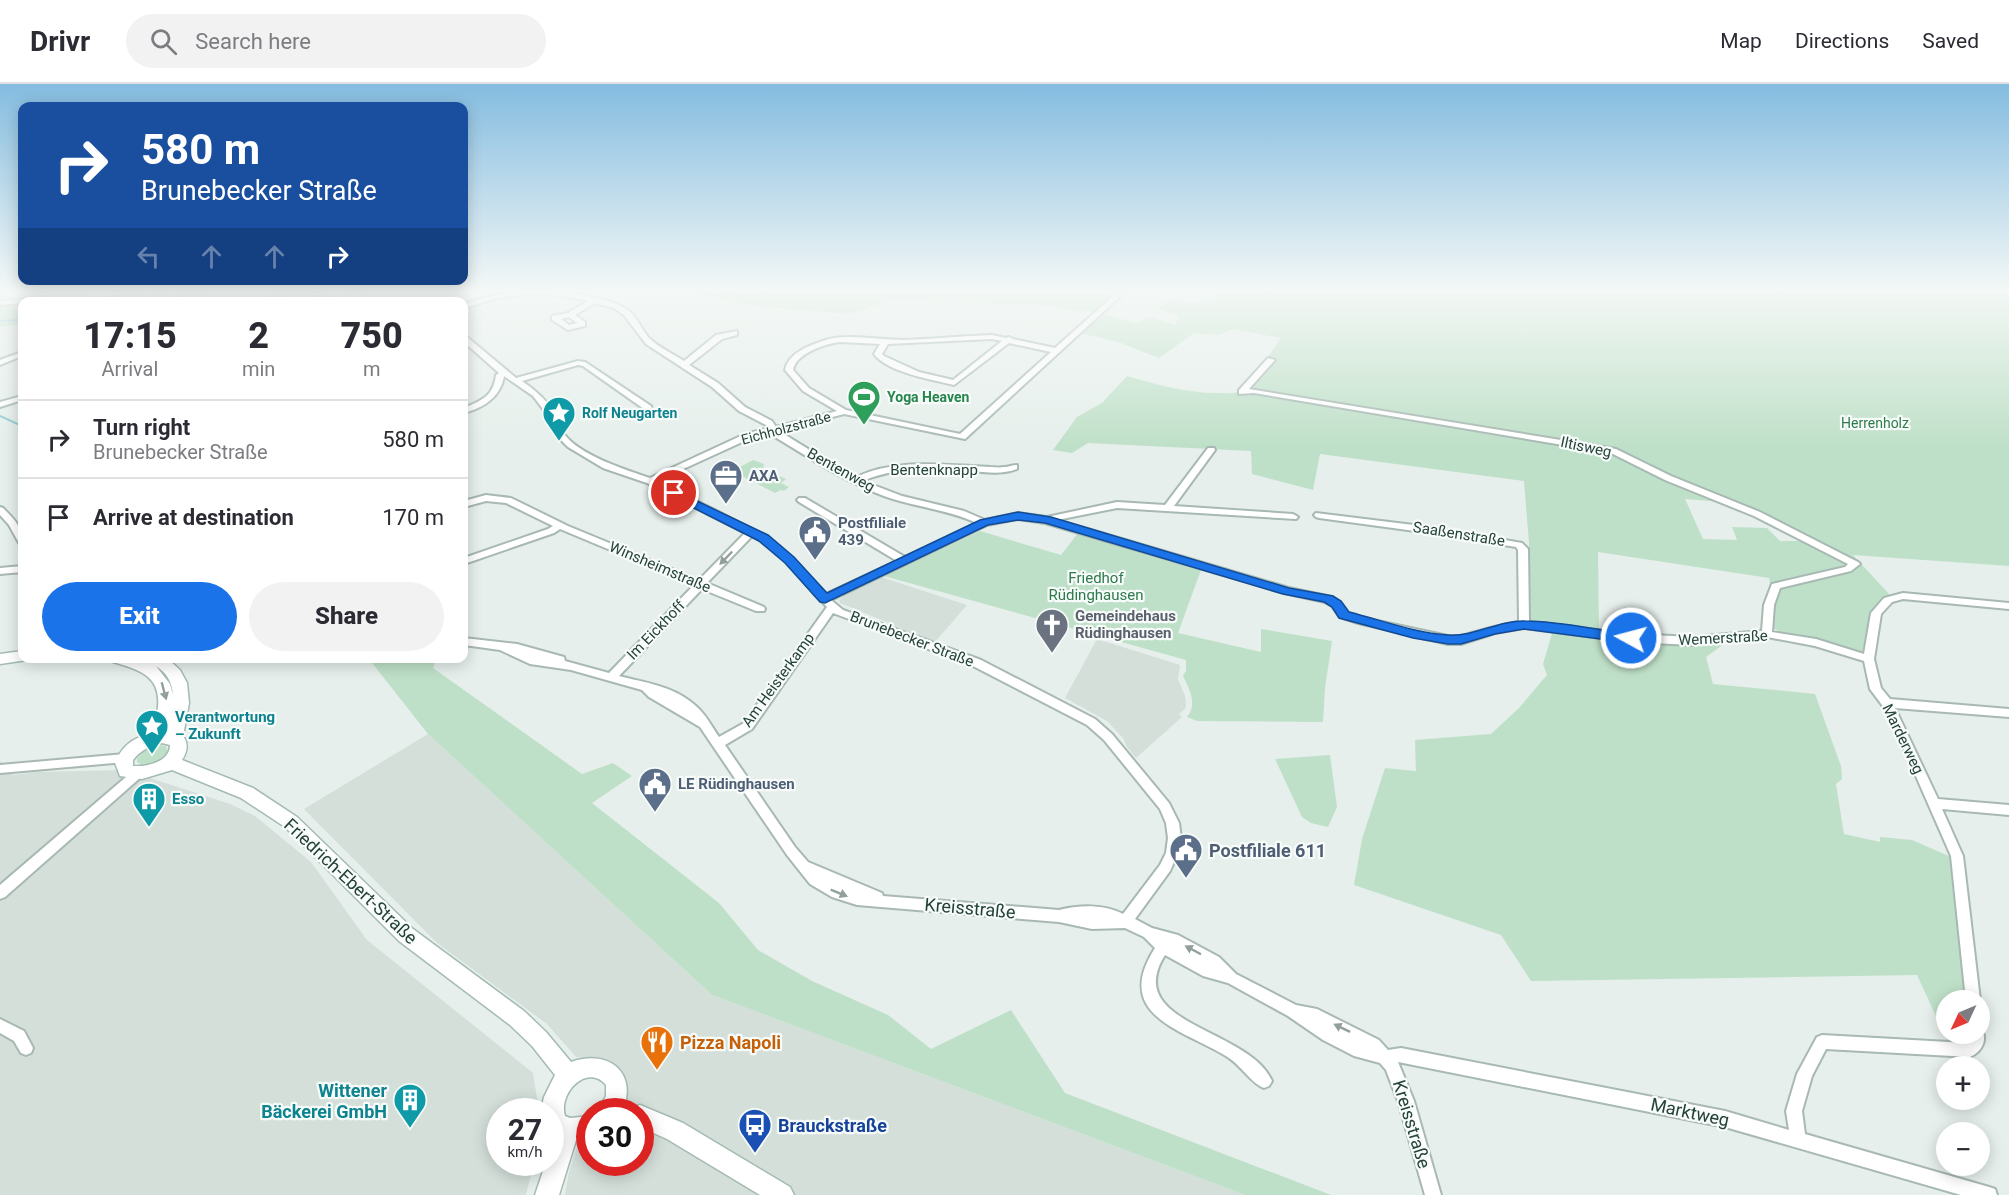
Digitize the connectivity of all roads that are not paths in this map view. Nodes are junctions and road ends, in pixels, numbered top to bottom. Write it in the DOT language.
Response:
graph roads {
  1 [pos="885,342"];
  2 [pos="469,343"];
  3 [pos="651,343"];
  4 [pos="712,343"];
  5 [pos="826,343"];
  6 [pos="1004,343"];
  7 [pos="1024,343"];
  8 [pos="1066,343"];
  9 [pos="1057,351"];
  10 [pos="18,356"];
  11 [pos="1271,360"];
  12 [pos="0,363"];
  13 [pos="685,364"];
  14 [pos="504,373"];
  15 [pos="517,380"];
  16 [pos="18,392"];
  17 [pos="0,398"];
  18 [pos="18,399"];
  19 [pos="0,405"];
  20 [pos="468,409"];
  21 [pos="649,412"];
  22 [pos="844,412"];
  23 [pos="774,429"];
  24 [pos="1211,450"];
  25 [pos="1014,467"];
  26 [pos="855,480"];
  27 [pos="650,481"];
  28 [pos="802,500"];
  29 [pos="468,503"];
  30 [pos="1168,508"];
  31 [pos="0,510"];
  32 [pos="1319,515"];
  33 [pos="1293,517"];
  34 [pos="1046,520"];
  35 [pos="984,522"];
  36 [pos="560,525"];
  37 [pos="751,532"];
  38 [pos="18,533"];
  39 [pos="468,560"];
  40 [pos="904,561"];
  41 [pos="18,569"];
  42 [pos="0,570"];
  43 [pos="701,584"];
  44 [pos="828,603"];
  45 [pos="2009,606"];
  46 [pos="760,609"];
  47 [pos="1524,625"];
  48 [pos="1767,634"];
  49 [pos="468,643"];
  50 [pos="18,657"];
  51 [pos="0,659"];
  52 [pos="1869,659"];
  53 [pos="138,663"];
  54 [pos="162,663"];
  55 [pos="611,677"];
  56 [pos="1887,703"];
  57 [pos="2009,713"];
  58 [pos="155,738"];
  59 [pos="174,738"];
  60 [pos="717,744"];
  61 [pos="125,758"];
  62 [pos="169,762"];
  63 [pos="0,769"];
  64 [pos="137,774"];
  65 [pos="1934,803"];
  66 [pos="2009,810"];
  67 [pos="0,892"];
  68 [pos="1125,922"];
  69 [pos="1166,942"];
  70 [pos="1972,990"];
  71 [pos="0,1026"];
  72 [pos="1975,1044"];
  73 [pos="26,1048"];
  74 [pos="1385,1057"];
  75 [pos="569,1076"];
  76 [pos="1264,1081"];
  77 [pos="617,1098"];
  78 [pos="654,1122"];
  79 [pos="576,1127"];
  80 [pos="576,1134"];
  81 [pos="1798,1138"];
  82 [pos="547,1195"];
  83 [pos="782,1195"];
  84 [pos="1433,1195"];
  85 [pos="1989,1195"];
  1 -- 6 [label="street"];
  2 -- 14 [label="street, Brunebecker Straße"];
  3 -- 13 [label="street, Bentenweg"];
  4 -- 13 [label="street"];
  5 -- 22 [label="street"];
  7 -- 9 [label="street"];
  8 -- 9 [label="street, Eichholzstraße"];
  9 -- 22 [label="street, Eichholzstraße"];
  10 -- 12 [label="street"];
  11 -- 48 [label="street, Iltisweg"];
  13 -- 23 [label="street, Bentenweg"];
  14 -- 15 [label="street, Brunebecker Straße"];
  14 -- 20 [label="street"];
  15 -- 21 [label="street"];
  15 -- 27 [label="street, Brunebecker Straße"];
  16 -- 17 [label="street"];
  18 -- 19 [label="street"];
  22 -- 23 [label="street, Eichholzstraße"];
  23 -- 26 [label="street, Bentenweg"];
  23 -- 27 [label="street, Eichholzstraße"];
  24 -- 30 [label="street"];
  25 -- 26 [label="street, Bentenknapp"];
  26 -- 35 [label="street, Bentenweg"];
  27 -- 37 [label="street, Brunebecker Straße"];
  28 -- 40 [label="street"];
  29 -- 36 [label="street, Winsheimstraße"];
  30 -- 33 [label="street"];
  30 -- 34 [label="street"];
  31 -- 38 [label="street"];
  32 -- 47 [label="street, Saaßenstraße"];
  34 -- 35 [label="street, Wemerstraße"];
  34 -- 47 [label="street, Wemerstraße"];
  35 -- 40 [label="street, Wemerstraße"];
  36 -- 39 [label="street"];
  36 -- 43 [label="street, Winsheimstraße"];
  37 -- 43 [label="street, Im Eickhoff, one-way"];
  37 -- 44 [label="street, Brunebecker Straße"];
  40 -- 44 [label="street, Wemerstraße"];
  41 -- 42 [label="street"];
  43 -- 46 [label="street, Winsheimstraße"];
  43 -- 55 [label="street, Im Eickhoff"];
  44 -- 60 [label="street, Am Heisterkamp"];
  44 -- 68 [label="street, Brunebecker Straße"];
  45 -- 52 [label="street, Marderweg"];
  47 -- 48 [label="street, Wemerstraße"];
  48 -- 52 [label="street, Wemerstraße"];
  49 -- 55 [label="street, Kreisstraße"];
  50 -- 51 [label="street"];
  52 -- 56 [label="street, Marderweg"];
  53 -- 58 [label="street, one-way"];
  54 -- 59 [label="street"];
  55 -- 60 [label="street, Kreisstraße"];
  56 -- 57 [label="street"];
  56 -- 65 [label="street, Marderweg"];
  58 -- 59 [label="street"];
  58 -- 61 [label="street"];
  59 -- 62 [label="street"];
  60 -- 68 [label="street, Kreisstraße"];
  61 -- 63 [label="street"];
  61 -- 64 [label="street"];
  62 -- 64 [label="street"];
  62 -- 75 [label="street, Friedrich-Ebert-Straße"];
  64 -- 67 [label="street"];
  65 -- 66 [label="street"];
  65 -- 70 [label="street, Marderweg"];
  68 -- 69 [label="street, Kreisstraße"];
  69 -- 74 [label="street, Kreisstraße"];
  69 -- 76 [label="street"];
  71 -- 73 [label="street"];
  72 -- 81 [label="street"];
  74 -- 81 [label="street, Marktweg"];
  74 -- 84 [label="street, Kreisstraße"];
  75 -- 77 [label="street"];
  75 -- 79 [label="street"];
  78 -- 83 [label="street"];
  80 -- 82 [label="street"];
  81 -- 85 [label="street, Marktweg"];
}
